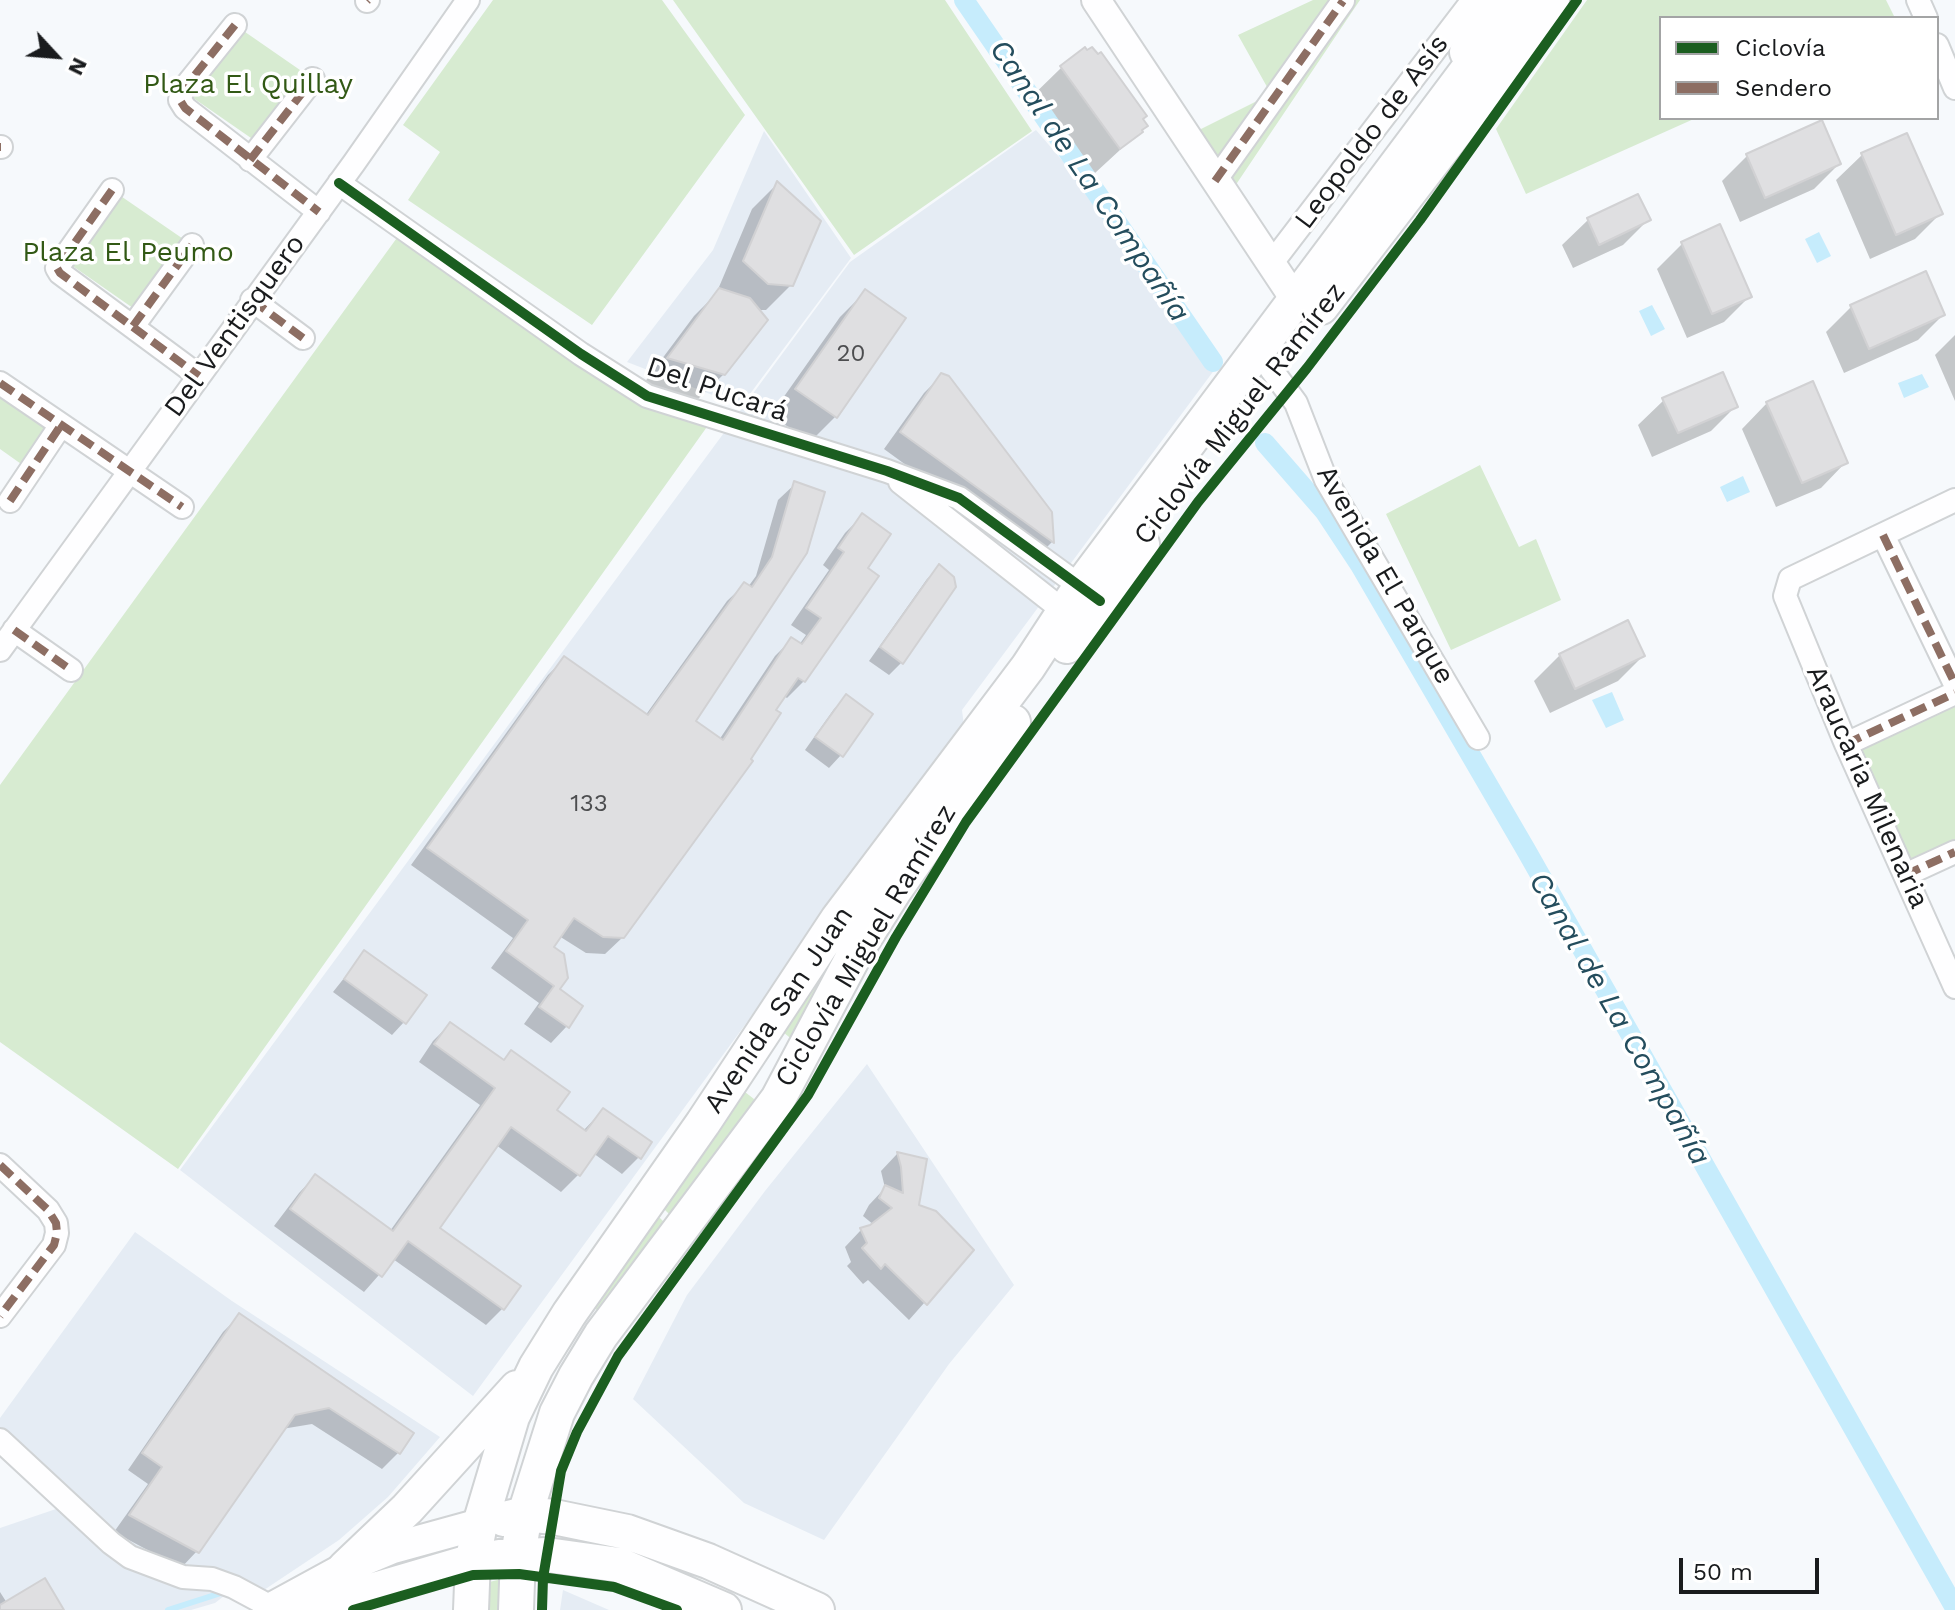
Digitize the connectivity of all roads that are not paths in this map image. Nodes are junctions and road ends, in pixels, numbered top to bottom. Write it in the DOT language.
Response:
graph roads {
  1 [pos="468,0"];
  2 [pos="1096,0"];
  3 [pos="1473,0"];
  4 [pos="1486,0"];
  5 [pos="1520,0"];
  6 [pos="1552,0"];
  7 [pos="1343,1"];
  8 [pos="235,25"];
  9 [pos="1939,50"];
  10 [pos="313,79"];
  11 [pos="1955,88"];
  12 [pos="1423,132"];
  13 [pos="250,160"];
  14 [pos="1215,181"];
  15 [pos="339,183"];
  16 [pos="112,190"];
  17 [pos="319,212"];
  18 [pos="192,245"];
  19 [pos="1271,264"];
  20 [pos="252,300"];
  21 [pos="1303,311"];
  22 [pos="133,326"];
  23 [pos="303,338"];
  24 [pos="1271,369"];
  25 [pos="199,376"];
  26 [pos="0,383"];
  27 [pos="61,425"];
  28 [pos="129,470"];
  29 [pos="1955,500"];
  30 [pos="10,501"];
  31 [pos="182,507"];
  32 [pos="1883,535"];
  33 [pos="1082,606"];
  34 [pos="14,630"];
  35 [pos="0,650"];
  36 [pos="71,670"];
  37 [pos="1955,684"];
  38 [pos="1955,693"];
  39 [pos="1478,738"];
  40 [pos="1846,744"];
  41 [pos="1955,852"];
  42 [pos="1905,875"];
  43 [pos="1955,987"];
  44 [pos="710,1112"];
  45 [pos="739,1153"];
  46 [pos="0,1165"];
  47 [pos="569,1314"];
  48 [pos="0,1316"];
  49 [pos="601,1335"];
  50 [pos="536,1367"];
  51 [pos="0,1440"];
  52 [pos="525,1514"];
  53 [pos="480,1524"];
  54 [pos="518,1555"];
  55 [pos="473,1559"];
  56 [pos="345,1568"];
  57 [pos="271,1609"];
  58 [pos="471,1610"];
  59 [pos="516,1610"];
  60 [pos="724,1610"];
  61 [pos="817,1610"];
  1 -- 15 [label="street, Del Ventisquero"];
  2 -- 14 [label="street"];
  3 -- 19 [label="street, Leopoldo de Asís"];
  4 -- 12 [label="main road"];
  5 -- 12 [label="main road"];
  6 -- 21 [label="main road"];
  7 -- 14 [label="street"];
  8 -- 13 [label="street"];
  9 -- 11 [label="street"];
  10 -- 13 [label="street"];
  12 -- 21 [label="main road"];
  13 -- 17 [label="street"];
  14 -- 19 [label="street"];
  15 -- 17 [label="street, Del Ventisquero"];
  15 -- 33 [label="street, Del Pucará"];
  16 -- 22 [label="street"];
  17 -- 20 [label="street, Del Ventisquero"];
  18 -- 22 [label="street"];
  19 -- 21 [label="street"];
  20 -- 23 [label="street"];
  20 -- 25 [label="street, Del Ventisquero"];
  21 -- 24 [label="main road, Avenida San Juan"];
  21 -- 33 [label="main road, Avenida San Juan"];
  22 -- 25 [label="street"];
  24 -- 33 [label="main road, Avenida San Juan"];
  24 -- 39 [label="street, Avenida El Parque"];
  25 -- 28 [label="street, Del Ventisquero"];
  26 -- 27 [label="street"];
  27 -- 28 [label="street"];
  27 -- 30 [label="street"];
  28 -- 31 [label="street"];
  28 -- 34 [label="street, Del Ventisquero"];
  29 -- 32 [label="street"];
  32 -- 37 [label="street"];
  32 -- 40 [label="street, Araucaria Milenaria"];
  33 -- 44 [label="main road, Avenida San Juan"];
  33 -- 45 [label="main road, Avenida San Juan"];
  34 -- 35 [label="street, Del Ventisquero"];
  34 -- 36 [label="street"];
  38 -- 40 [label="street"];
  40 -- 42 [label="street, Araucaria Milenaria"];
  41 -- 42 [label="street"];
  42 -- 43 [label="street, Araucaria Milenaria"];
  44 -- 45 [label="main road"];
  44 -- 47 [label="main road, Avenida San Juan"];
  45 -- 49 [label="main road, Avenida San Juan"];
  46 -- 48 [label="street"];
  47 -- 49 [label="main road"];
  47 -- 50 [label="main road, Avenida San Juan"];
  49 -- 52 [label="main road, Avenida San Juan"];
  50 -- 53 [label="main road, Avenida San Juan"];
  50 -- 56 [label="main road"];
  51 -- 57 [label="street"];
  52 -- 53 [label="main road"];
  52 -- 54 [label="main road, Avenida San Juan"];
  52 -- 61 [label="main road"];
  53 -- 55 [label="main road, Avenida San Juan"];
  53 -- 56 [label="main road"];
  54 -- 55 [label="main road"];
  54 -- 59 [label="main road, Avenida San Juan"];
  54 -- 60 [label="main road"];
  55 -- 57 [label="main road"];
  55 -- 58 [label="main road, Avenida San Juan"];
  56 -- 57 [label="main road"];
}
